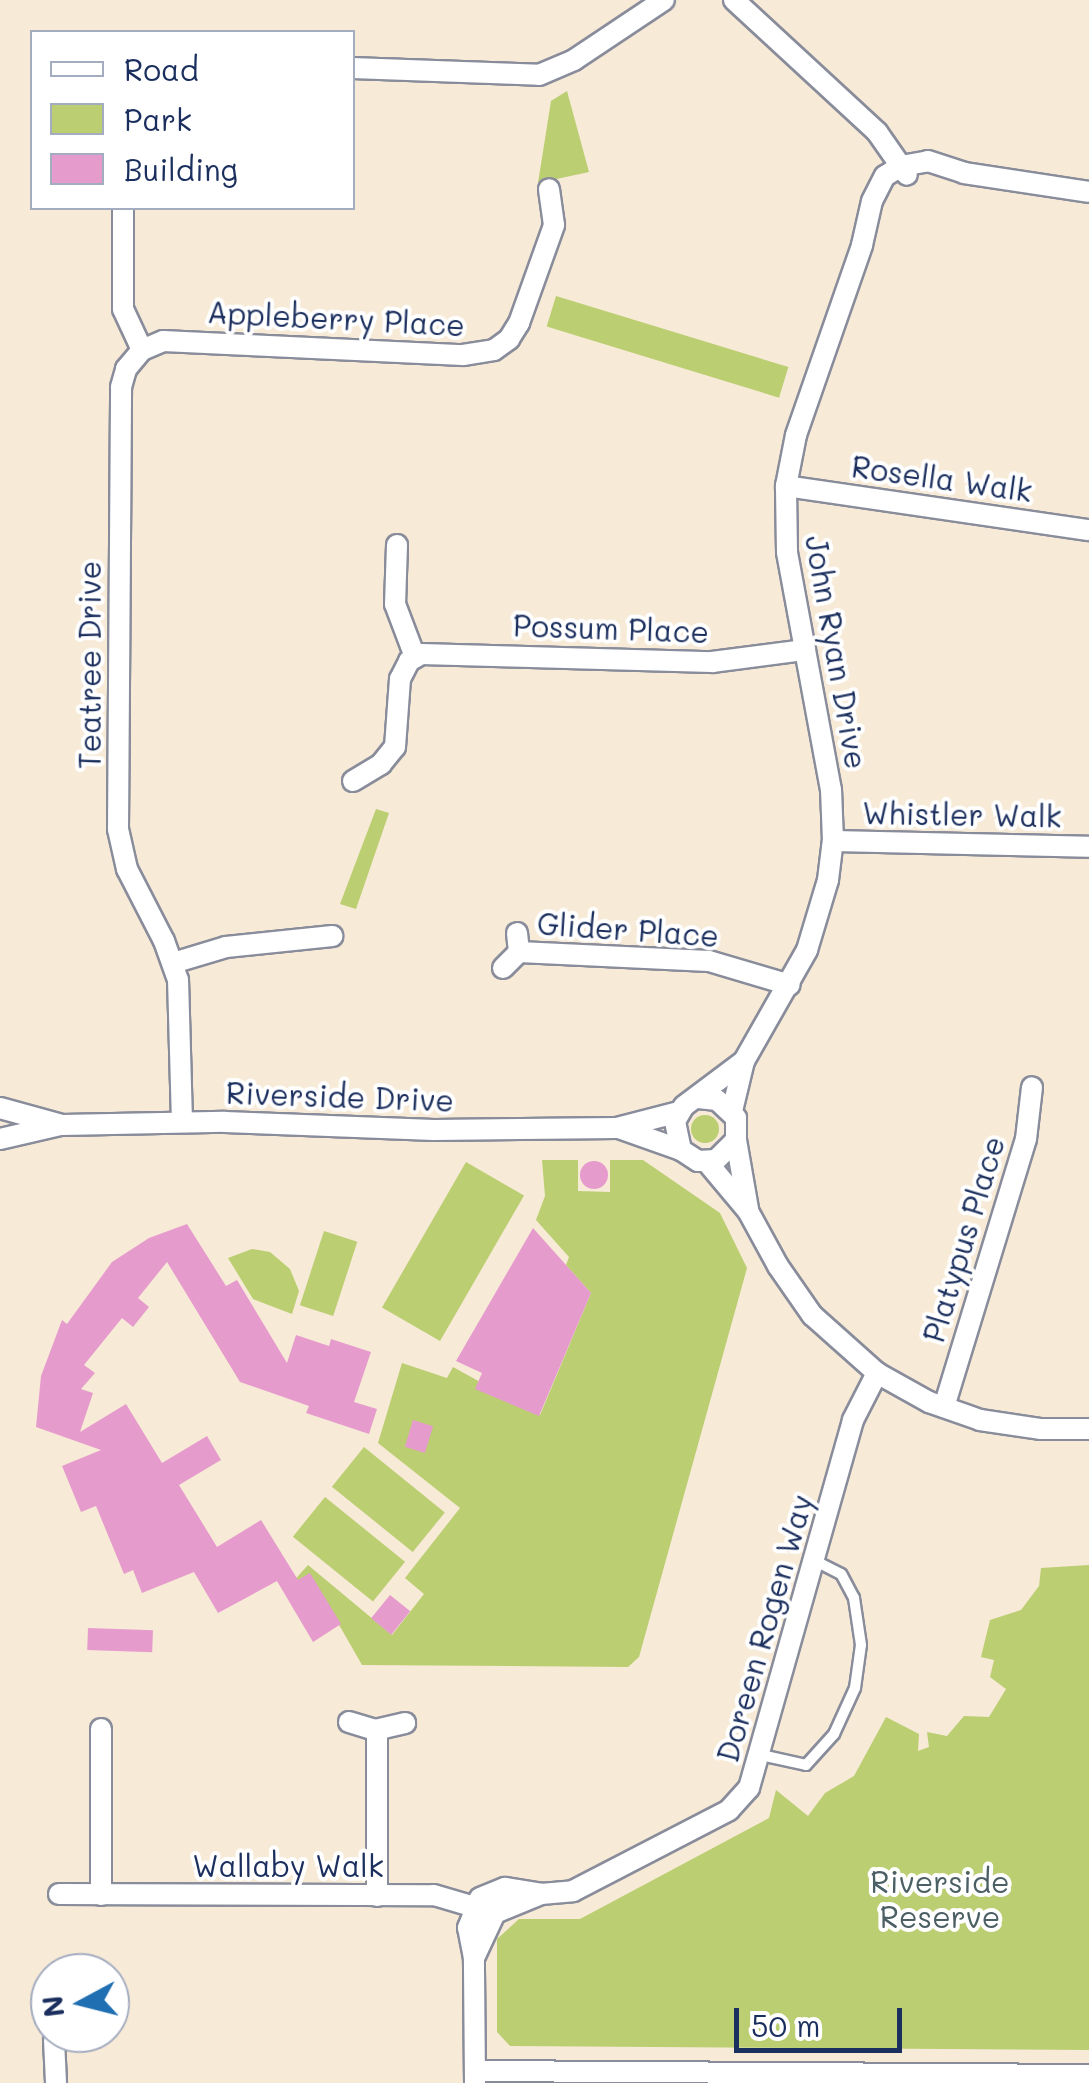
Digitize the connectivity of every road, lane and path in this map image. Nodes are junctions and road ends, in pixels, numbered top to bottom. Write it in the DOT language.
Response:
graph roads {
  1 [pos="664,0"];
  2 [pos="734,0"];
  3 [pos="355,68"];
  4 [pos="904,171"];
  5 [pos="549,189"];
  6 [pos="1089,192"];
  7 [pos="122,210"];
  8 [pos="555,212"];
  9 [pos="578,212"];
  10 [pos="142,350"];
  11 [pos="786,486"];
  12 [pos="1089,530"];
  13 [pos="397,545"];
  14 [pos="805,650"];
  15 [pos="415,657"];
  16 [pos="353,781"];
  17 [pos="833,841"];
  18 [pos="1089,847"];
  19 [pos="332,936"];
  20 [pos="173,963"];
  21 [pos="503,968"];
  22 [pos="790,984"];
  23 [pos="744,1061"];
  24 [pos="1032,1087"];
  25 [pos="698,1098"];
  26 [pos="0,1108"];
  27 [pos="679,1112"];
  28 [pos="732,1112"];
  29 [pos="182,1122"];
  30 [pos="62,1125"];
  31 [pos="617,1128"];
  32 [pos="0,1140"];
  33 [pos="736,1140"];
  34 [pos="681,1150"];
  35 [pos="707,1162"];
  36 [pos="748,1210"];
  37 [pos="877,1373"];
  38 [pos="944,1408"];
  39 [pos="1089,1429"];
  40 [pos="814,1560"];
  41 [pos="348,1722"];
  42 [pos="405,1723"];
  43 [pos="101,1730"];
  44 [pos="378,1730"];
  45 [pos="761,1755"];
  46 [pos="59,1894"];
  47 [pos="540,1894"];
  48 [pos="100,1895"];
  49 [pos="377,1896"];
  50 [pos="473,1910"];
  51 [pos="495,1913"];
  52 [pos="474,1958"];
  53 [pos="55,2053"];
  54 [pos="1089,2075"];
  55 [pos="475,2077"];
  56 [pos="752,2077"];
  57 [pos="56,2083"];
  1 -- 3 [label="street"];
  2 -- 4 [label="street"];
  4 -- 6 [label="street"];
  4 -- 11 [label="street, John Ryan Drive"];
  5 -- 8 [label="street"];
  7 -- 10 [label="street"];
  8 -- 9 [label="street"];
  8 -- 10 [label="street, Appleberry Place"];
  10 -- 20 [label="street, Teatree Drive"];
  11 -- 12 [label="street, Rosella Walk"];
  11 -- 14 [label="street, John Ryan Drive"];
  13 -- 15 [label="street"];
  14 -- 15 [label="street, Possum Place"];
  14 -- 17 [label="street, John Ryan Drive"];
  15 -- 16 [label="street"];
  17 -- 18 [label="street, Whistler Walk"];
  17 -- 22 [label="street, John Ryan Drive"];
  19 -- 20 [label="street"];
  20 -- 29 [label="street, Teatree Drive"];
  21 -- 22 [label="street, Glider Place"];
  22 -- 23 [label="street, John Ryan Drive"];
  23 -- 25 [label="street, John Ryan Drive"];
  23 -- 28 [label="street, John Ryan Drive"];
  24 -- 38 [label="street, Platypus Place"];
  25 -- 27 [label="street"];
  25 -- 28 [label="street"];
  26 -- 30 [label="street, Riverside Drive"];
  27 -- 31 [label="street, Riverside Drive"];
  27 -- 34 [label="street"];
  28 -- 33 [label="street"];
  29 -- 30 [label="street, Riverside Drive"];
  29 -- 31 [label="street, Riverside Drive"];
  30 -- 32 [label="street, Riverside Drive"];
  31 -- 34 [label="street, Riverside Drive"];
  33 -- 35 [label="street"];
  33 -- 36 [label="street"];
  34 -- 35 [label="street"];
  35 -- 36 [label="street"];
  36 -- 37 [label="street"];
  37 -- 38 [label="street"];
  37 -- 40 [label="street, Doreen Rogen Way"];
  38 -- 39 [label="street"];
  40 -- 45 [label="street, Doreen Rogen Way"];
  40 -- 45 [label="lane"];
  41 -- 44 [label="street"];
  42 -- 44 [label="street"];
  43 -- 48 [label="street"];
  44 -- 49 [label="street"];
  45 -- 47 [label="street, Doreen Rogen Way"];
  46 -- 48 [label="street, Wallaby Walk"];
  47 -- 50 [label="street, Doreen Rogen Way"];
  47 -- 51 [label="street, Doreen Rogen Way"];
  48 -- 49 [label="street, Wallaby Walk"];
  49 -- 50 [label="street, Wallaby Walk"];
  50 -- 51 [label="street, Wallaby Walk"];
  50 -- 52 [label="street"];
  51 -- 52 [label="street"];
  52 -- 55 [label="street"];
  53 -- 57 [label="street"];
  54 -- 56 [label="street"];
  55 -- 56 [label="street"];
}
